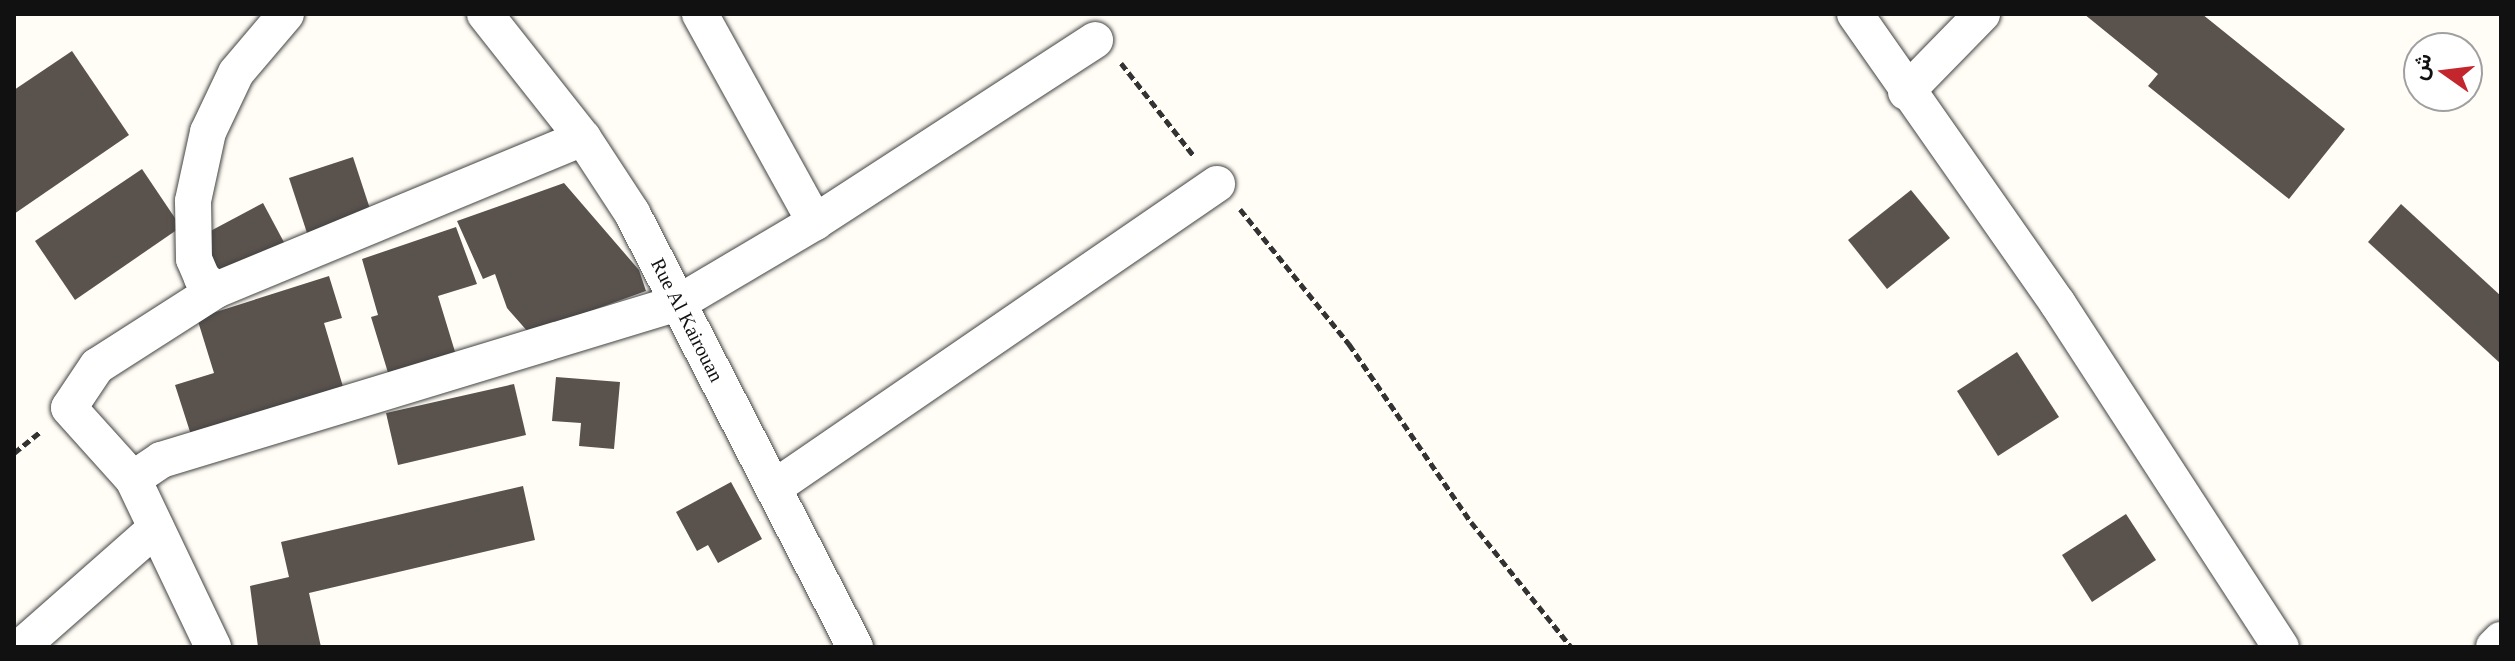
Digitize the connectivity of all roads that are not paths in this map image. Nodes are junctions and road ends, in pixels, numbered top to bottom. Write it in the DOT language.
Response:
graph roads {
  1 [pos="286,14"];
  2 [pos="485,14"];
  3 [pos="700,14"];
  4 [pos="1855,14"];
  5 [pos="1982,14"];
  6 [pos="1095,40"];
  7 [pos="1906,92"];
  8 [pos="583,138"];
  9 [pos="1217,184"];
  10 [pos="815,222"];
  11 [pos="216,290"];
  12 [pos="678,303"];
  13 [pos="133,479"];
  14 [pos="775,487"];
  15 [pos="156,528"];
  16 [pos="2501,640"];
  17 [pos="21,647"];
  18 [pos="213,647"];
  19 [pos="855,647"];
  20 [pos="2281,647"];
  21 [pos="2494,647"];
  1 -- 11 [label="street"];
  2 -- 8 [label="street, Rue Al Kairouan"];
  3 -- 10 [label="street"];
  4 -- 7 [label="street"];
  5 -- 7 [label="street"];
  6 -- 10 [label="street"];
  7 -- 20 [label="street"];
  8 -- 11 [label="street"];
  8 -- 12 [label="street, Rue Al Kairouan"];
  9 -- 14 [label="street"];
  10 -- 12 [label="street"];
  11 -- 13 [label="street"];
  12 -- 13 [label="street"];
  12 -- 14 [label="street, Rue Al Kairouan"];
  13 -- 15 [label="street"];
  14 -- 19 [label="street, Rue Al Kairouan"];
  15 -- 17 [label="street"];
  15 -- 18 [label="street"];
  16 -- 21 [label="street"];
}
